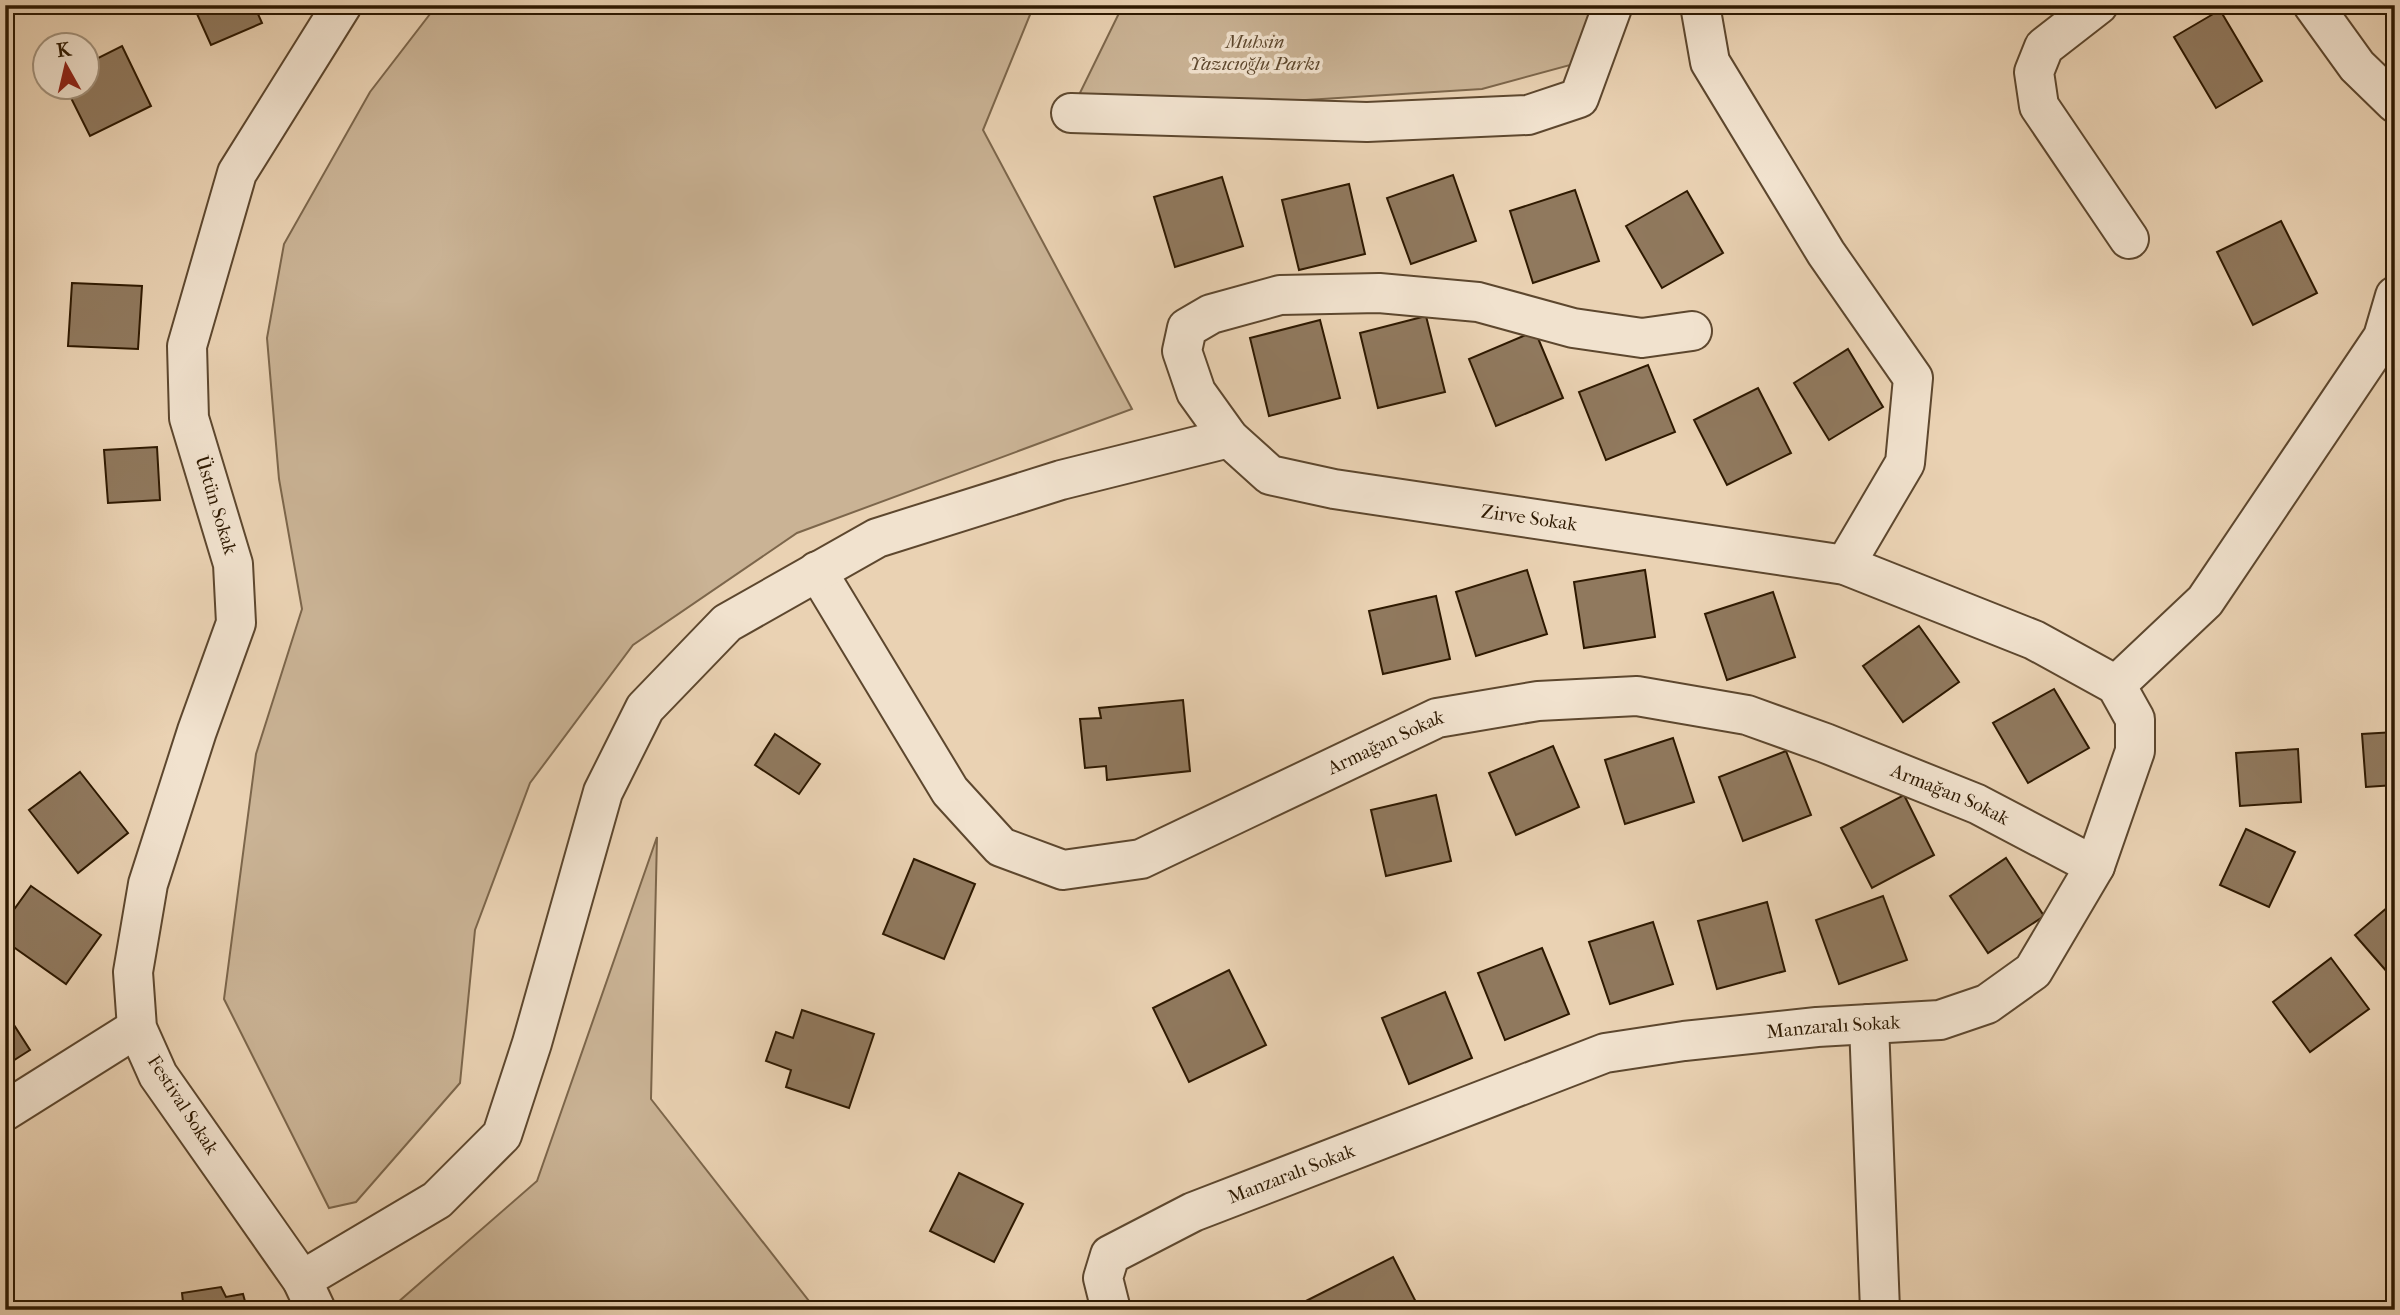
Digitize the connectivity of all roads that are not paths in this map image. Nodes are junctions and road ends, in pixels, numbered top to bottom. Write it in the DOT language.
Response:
graph roads {
  1 [pos="342,5"];
  2 [pos="1613,5"];
  3 [pos="1700,5"];
  4 [pos="2098,5"];
  5 [pos="2313,5"];
  6 [pos="2395,103"];
  7 [pos="1071,113"];
  8 [pos="2129,239"];
  9 [pos="2395,296"];
  10 [pos="1692,331"];
  11 [pos="1229,438"];
  12 [pos="1845,565"];
  13 [pos="817,571"];
  14 [pos="2116,685"];
  15 [pos="2095,866"];
  16 [pos="1869,1024"];
  17 [pos="137,1028"];
  18 [pos="5,1111"];
  19 [pos="309,1295"];
  20 [pos="1111,1310"];
  21 [pos="1880,1310"];
  1 -- 17 [label="street, Üstün Sokak"];
  2 -- 7 [label="street"];
  3 -- 12 [label="street"];
  4 -- 8 [label="street"];
  5 -- 6 [label="street"];
  9 -- 14 [label="street"];
  10 -- 11 [label="street, Zirve Sokak"];
  11 -- 12 [label="street, Zirve Sokak"];
  11 -- 13 [label="street"];
  12 -- 14 [label="street"];
  13 -- 15 [label="street, Armağan Sokak"];
  13 -- 19 [label="street"];
  14 -- 15 [label="street, Manzaralı Sokak"];
  15 -- 16 [label="street, Manzaralı Sokak"];
  16 -- 20 [label="street, Manzaralı Sokak"];
  16 -- 21 [label="street"];
  17 -- 18 [label="street"];
  17 -- 19 [label="street, Festival Sokak"];
}
